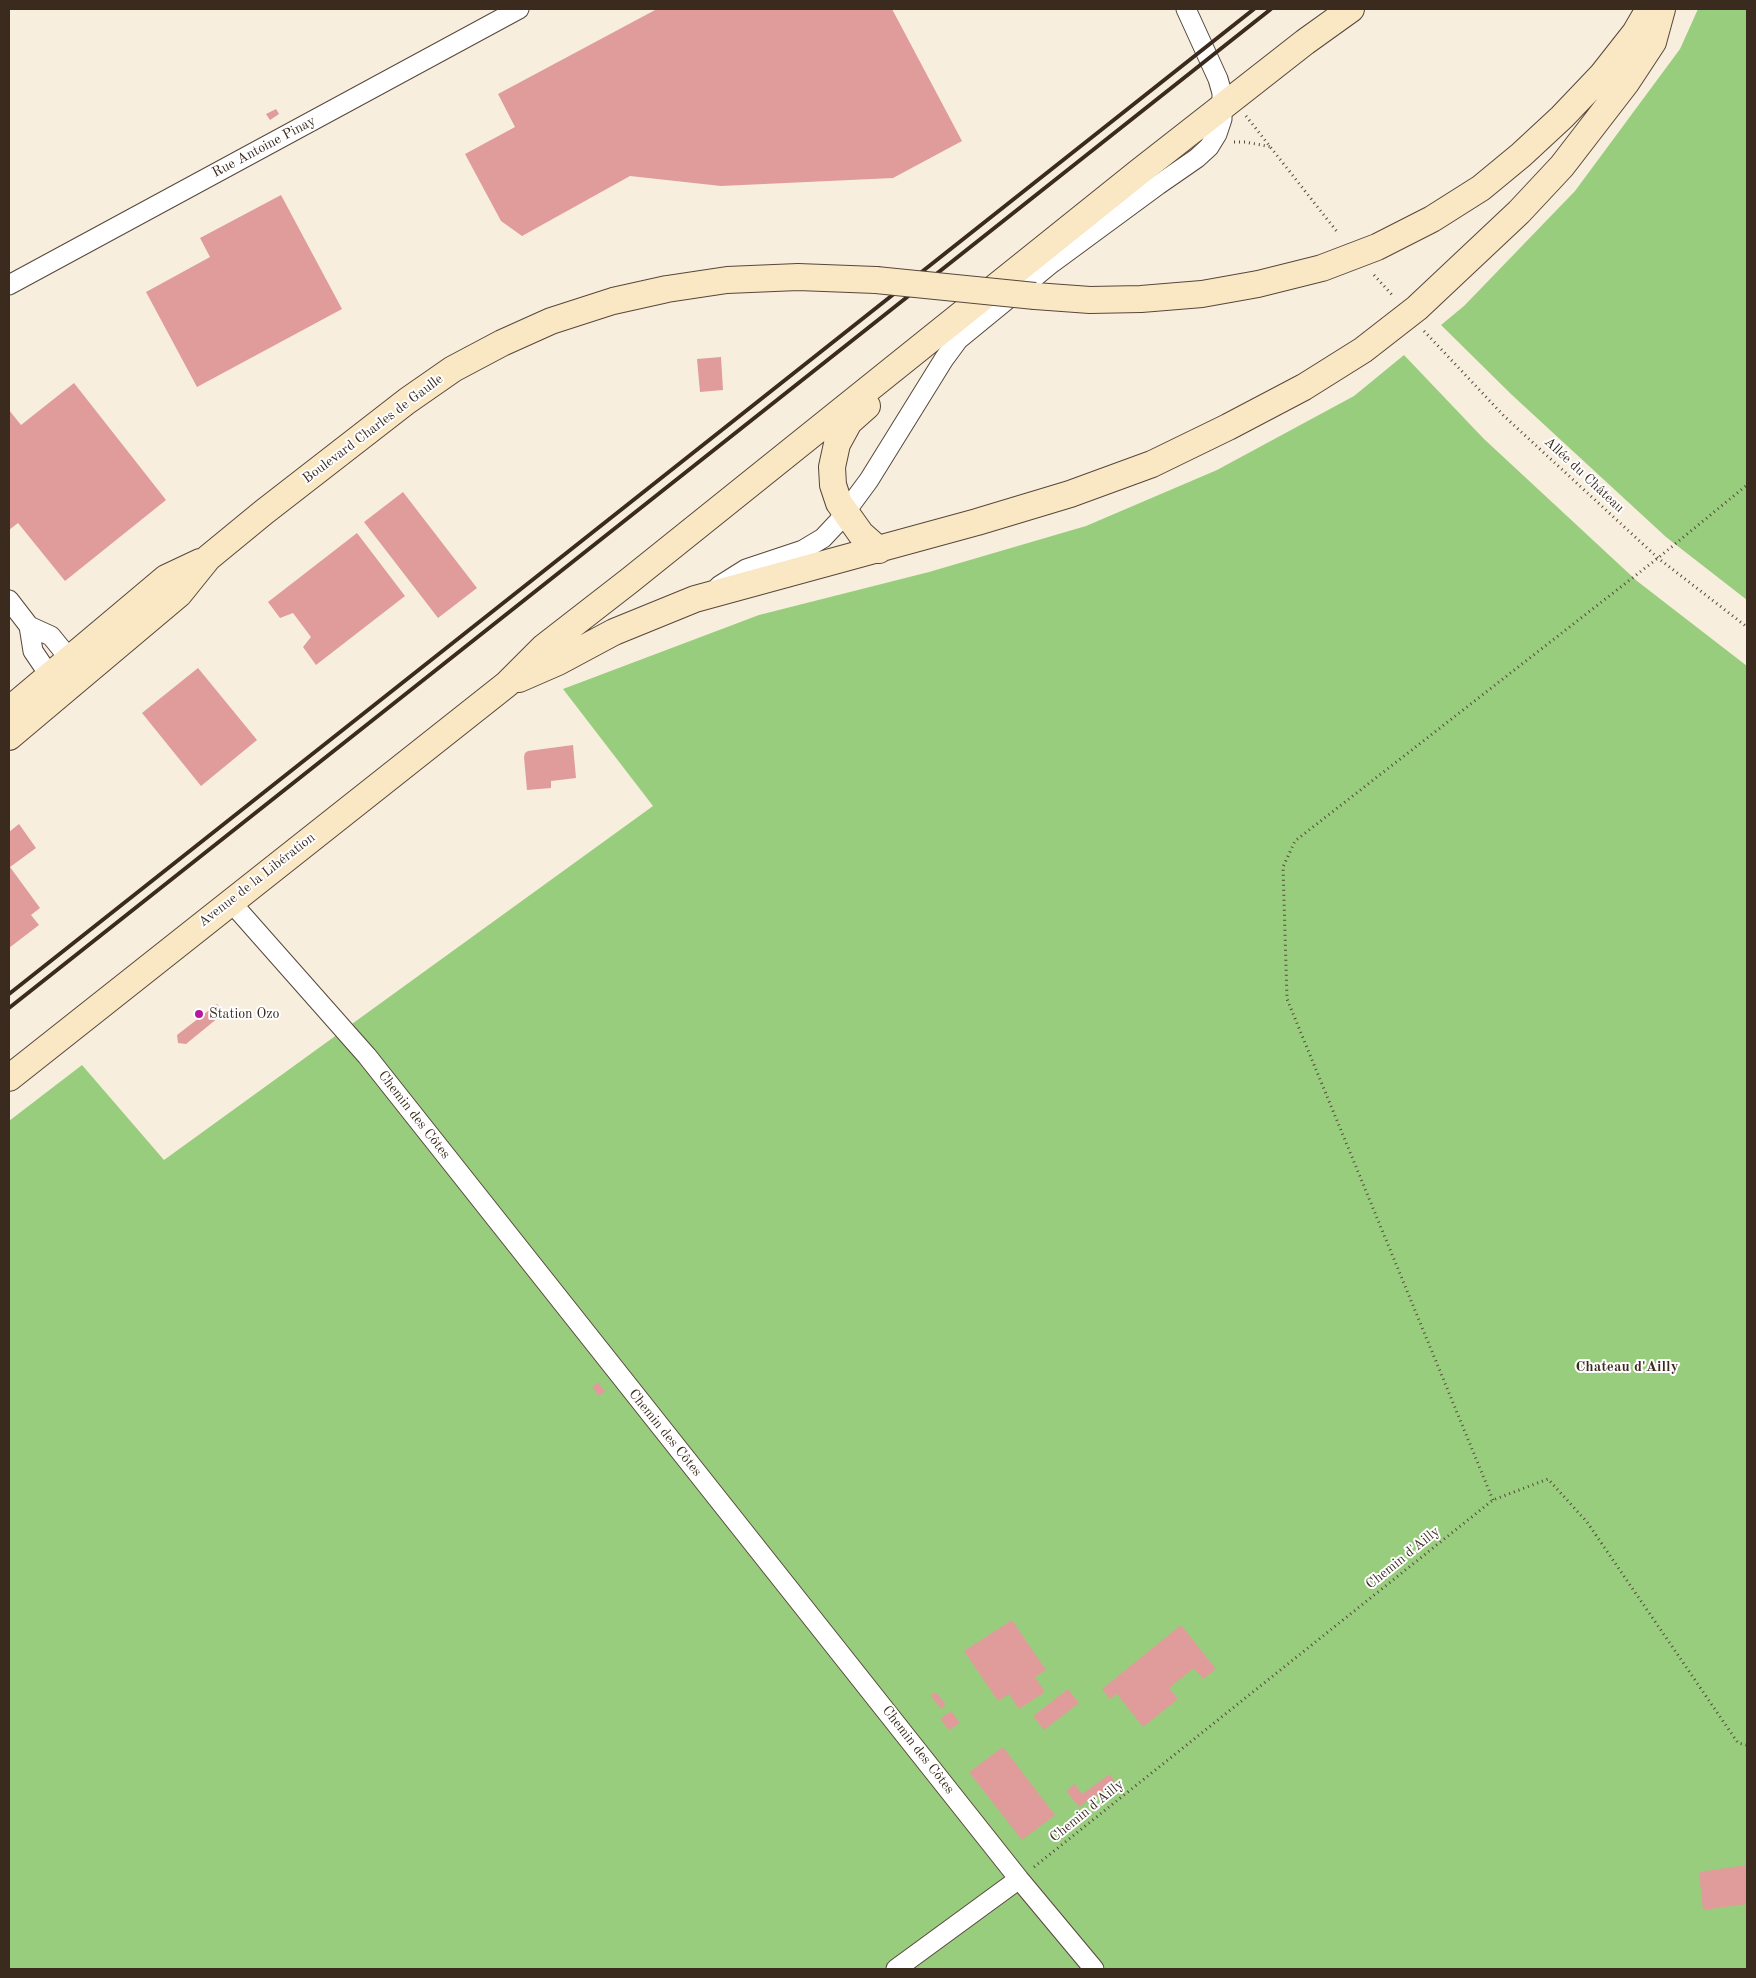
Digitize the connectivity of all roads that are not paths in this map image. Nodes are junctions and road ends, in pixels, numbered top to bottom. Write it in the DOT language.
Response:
graph roads {
  1 [pos="519,9"];
  2 [pos="1186,9"];
  3 [pos="1351,9"];
  4 [pos="1649,9"];
  5 [pos="1662,9"];
  6 [pos="1228,103"];
  7 [pos="9,285"];
  8 [pos="910,356"];
  9 [pos="846,512"];
  10 [pos="878,550"];
  11 [pos="695,599"];
  12 [pos="9,600"];
  13 [pos="29,626"];
  14 [pos="76,667"];
  15 [pos="56,684"];
  16 [pos="507,684"];
  17 [pos="9,710"];
  18 [pos="9,736"];
  19 [pos="230,901"];
  20 [pos="9,1078"];
  21 [pos="1019,1879"];
  22 [pos="896,1969"];
  23 [pos="1094,1969"];
  1 -- 7 [label="street, Rue Antoine Pinay"];
  2 -- 6 [label="street"];
  3 -- 6 [label="street"];
  4 -- 14 [label="street, Boulevard Charles de Gaulle, bridge"];
  5 -- 10 [label="street"];
  6 -- 8 [label="street"];
  6 -- 9 [label="street"];
  8 -- 9 [label="street"];
  8 -- 16 [label="street"];
  9 -- 10 [label="street"];
  9 -- 11 [label="street"];
  10 -- 11 [label="street"];
  11 -- 16 [label="street"];
  12 -- 13 [label="street"];
  13 -- 14 [label="street"];
  13 -- 15 [label="street"];
  14 -- 15 [label="street, Boulevard Charles de Gaulle"];
  15 -- 17 [label="street, Boulevard Charles de Gaulle"];
  15 -- 18 [label="street, Boulevard Charles de Gaulle"];
  16 -- 19 [label="street, Avenue de la Libération"];
  19 -- 20 [label="street, Avenue de la Libération"];
  19 -- 21 [label="street, Chemin des Côtes"];
  21 -- 22 [label="street"];
  21 -- 23 [label="street, Chemin des Côtes"];
}
